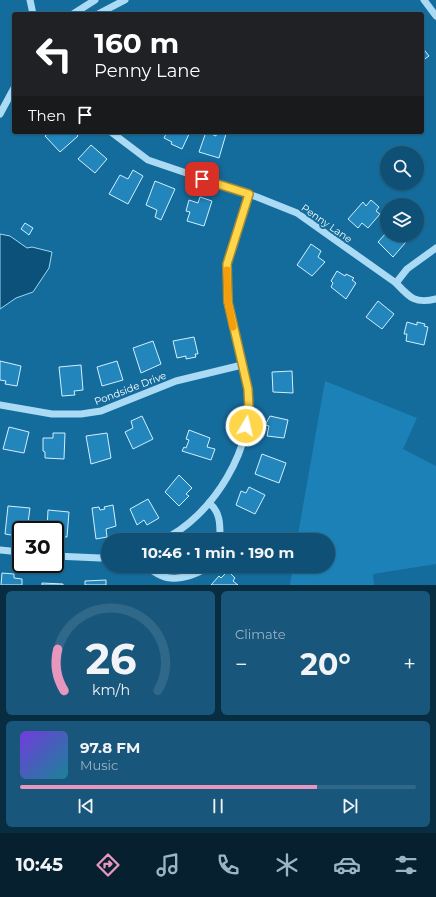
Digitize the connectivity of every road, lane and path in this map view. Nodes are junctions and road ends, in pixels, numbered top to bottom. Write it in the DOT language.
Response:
graph roads {
  1 [pos="30,0"];
  2 [pos="95,0"];
  3 [pos="125,0"];
  4 [pos="424,0"];
  5 [pos="32,12"];
  6 [pos="76,12"];
  7 [pos="102,12"];
  8 [pos="436,16"];
  9 [pos="12,92"];
  10 [pos="0,114"];
  11 [pos="114,134"];
  12 [pos="249,194"];
  13 [pos="436,248"];
  14 [pos="396,284"];
  15 [pos="436,299"];
  16 [pos="242,365"];
  17 [pos="0,405"];
  18 [pos="210,503"];
  19 [pos="177,533"];
  20 [pos="220,533"];
  21 [pos="0,550"];
  22 [pos="12,551"];
  23 [pos="64,556"];
  24 [pos="101,558"];
  25 [pos="157,573"];
  26 [pos="195,573"];
  1 -- 5 [label="street"];
  2 -- 6 [label="street"];
  3 -- 7 [label="street"];
  4 -- 8 [label="street"];
  9 -- 10 [label="street"];
  11 -- 12 [label="street, Penny Lane"];
  12 -- 14 [label="street, Penny Lane"];
  12 -- 16 [label="street"];
  13 -- 14 [label="street"];
  14 -- 15 [label="street, Penny Lane"];
  16 -- 17 [label="street, Pondside Drive"];
  16 -- 18 [label="street"];
  18 -- 19 [label="street"];
  18 -- 20 [label="street"];
  21 -- 22 [label="street"];
  23 -- 24 [label="street"];
  25 -- 26 [label="street"];
}
